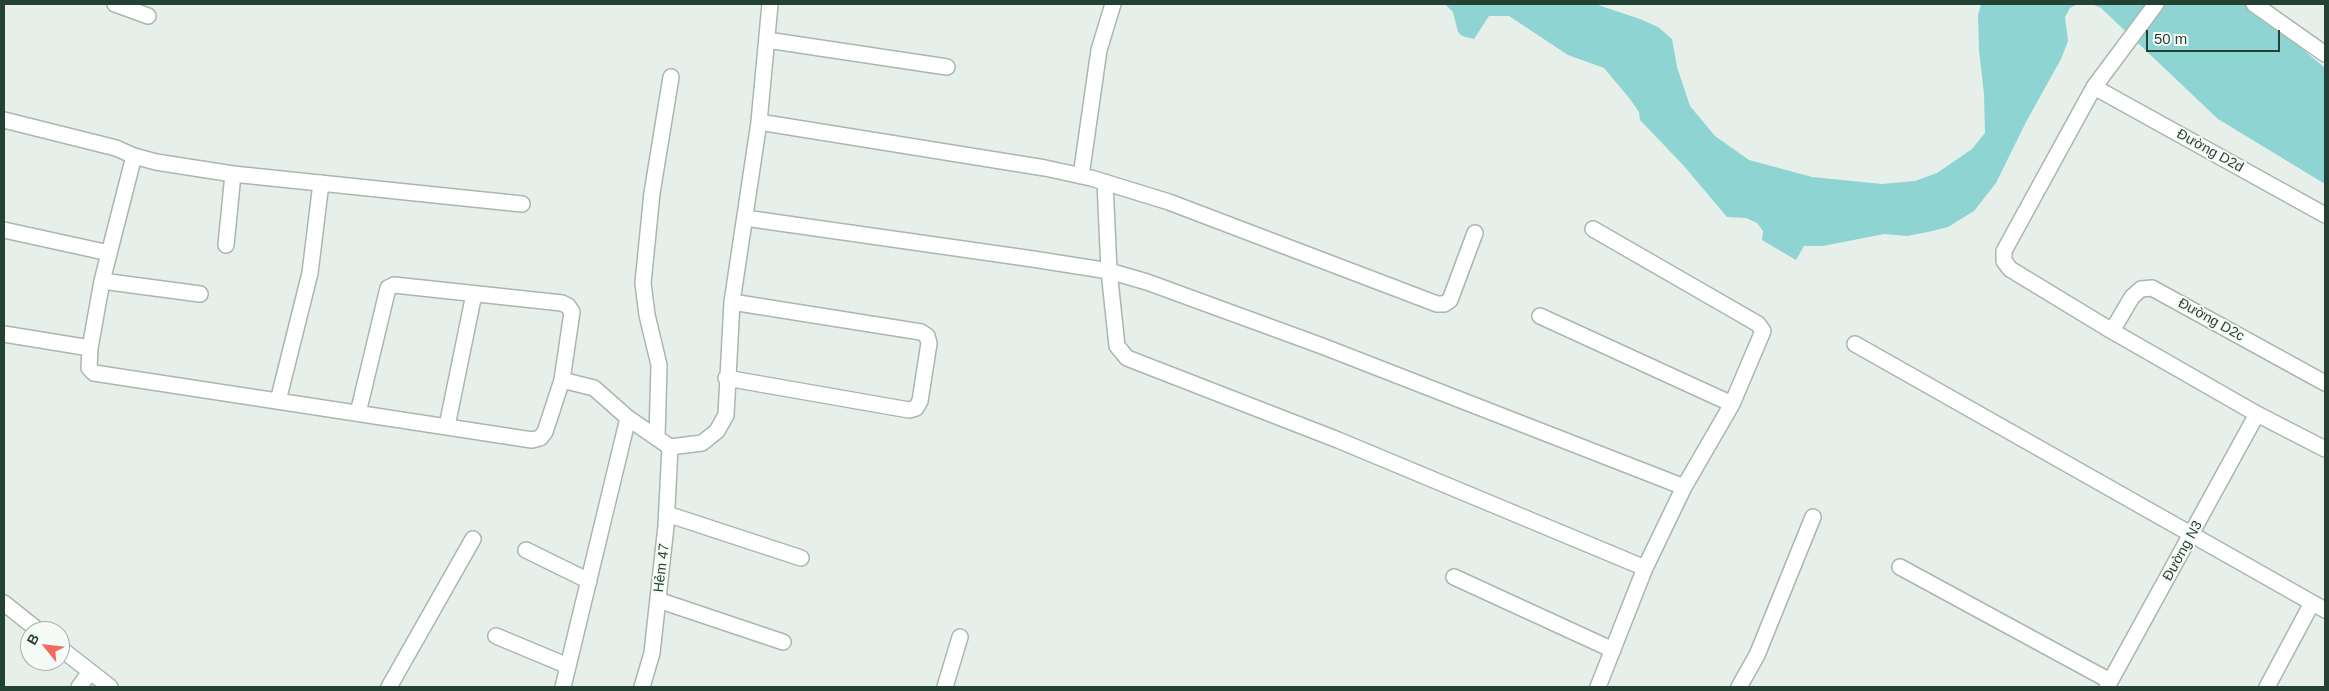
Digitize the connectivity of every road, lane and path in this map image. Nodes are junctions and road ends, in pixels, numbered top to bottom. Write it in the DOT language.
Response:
graph roads {
  1 [pos="115,4"];
  2 [pos="770,4"];
  3 [pos="1113,4"];
  4 [pos="2156,4"];
  5 [pos="2254,4"];
  6 [pos="148,16"];
  7 [pos="767,40"];
  8 [pos="2325,54"];
  9 [pos="947,67"];
  10 [pos="671,77"];
  11 [pos="2094,87"];
  12 [pos="4,120"];
  13 [pos="759,122"];
  14 [pos="134,156"];
  15 [pos="233,174"];
  16 [pos="1076,174"];
  17 [pos="1105,182"];
  18 [pos="321,183"];
  19 [pos="522,204"];
  20 [pos="2325,215"];
  21 [pos="745,218"];
  22 [pos="1593,229"];
  23 [pos="4,230"];
  24 [pos="1475,233"];
  25 [pos="226,245"];
  26 [pos="109,253"];
  27 [pos="1110,271"];
  28 [pos="102,281"];
  29 [pos="200,294"];
  30 [pos="474,294"];
  31 [pos="732,302"];
  32 [pos="1540,316"];
  33 [pos="2112,331"];
  34 [pos="4,334"];
  35 [pos="1855,344"];
  36 [pos="90,348"];
  37 [pos="726,378"];
  38 [pos="562,380"];
  39 [pos="2325,383"];
  40 [pos="278,401"];
  41 [pos="1732,404"];
  42 [pos="358,413"];
  43 [pos="2258,414"];
  44 [pos="628,418"];
  45 [pos="447,426"];
  46 [pos="657,438"];
  47 [pos="670,447"];
  48 [pos="2325,449"];
  49 [pos="1684,487"];
  50 [pos="667,514"];
  51 [pos="1813,517"];
  52 [pos="2192,534"];
  53 [pos="473,539"];
  54 [pos="526,550"];
  55 [pos="801,558"];
  56 [pos="1900,567"];
  57 [pos="1645,568"];
  58 [pos="1454,578"];
  59 [pos="589,581"];
  60 [pos="658,600"];
  61 [pos="4,603"];
  62 [pos="2312,603"];
  63 [pos="2325,610"];
  64 [pos="26,621"];
  65 [pos="496,636"];
  66 [pos="960,637"];
  67 [pos="783,642"];
  68 [pos="1613,650"];
  69 [pos="70,656"];
  70 [pos="568,666"];
  71 [pos="90,672"];
  72 [pos="2109,684"];
  73 [pos="79,687"];
  74 [pos="110,687"];
  75 [pos="389,687"];
  76 [pos="563,687"];
  77 [pos="642,687"];
  78 [pos="945,687"];
  79 [pos="1598,687"];
  80 [pos="1739,687"];
  81 [pos="2267,687"];
  1 -- 6 [label="street"];
  2 -- 7 [label="street"];
  3 -- 16 [label="street"];
  4 -- 11 [label="street"];
  5 -- 8 [label="street"];
  7 -- 9 [label="street"];
  7 -- 13 [label="street"];
  10 -- 46 [label="street"];
  11 -- 20 [label="street, Đường D2d"];
  11 -- 33 [label="street"];
  12 -- 14 [label="street"];
  13 -- 16 [label="street"];
  13 -- 21 [label="street"];
  14 -- 15 [label="street"];
  14 -- 26 [label="street"];
  15 -- 18 [label="street"];
  15 -- 25 [label="street"];
  16 -- 17 [label="street"];
  17 -- 24 [label="street"];
  17 -- 27 [label="street"];
  18 -- 19 [label="street"];
  18 -- 40 [label="street"];
  21 -- 27 [label="street"];
  21 -- 31 [label="street"];
  22 -- 41 [label="street"];
  23 -- 26 [label="street"];
  26 -- 28 [label="street"];
  27 -- 49 [label="street"];
  27 -- 57 [label="street"];
  28 -- 29 [label="street"];
  28 -- 36 [label="street"];
  30 -- 38 [label="street"];
  30 -- 42 [label="street"];
  30 -- 45 [label="street"];
  31 -- 37 [label="street"];
  31 -- 37 [label="street"];
  32 -- 41 [label="street"];
  33 -- 39 [label="street, Đường D2c"];
  33 -- 43 [label="street"];
  34 -- 36 [label="street"];
  35 -- 52 [label="street"];
  36 -- 40 [label="street"];
  37 -- 47 [label="street"];
  38 -- 44 [label="street"];
  38 -- 45 [label="street"];
  40 -- 42 [label="street"];
  41 -- 49 [label="street"];
  42 -- 45 [label="street"];
  43 -- 48 [label="street"];
  43 -- 52 [label="street, Đường N3"];
  44 -- 46 [label="street"];
  44 -- 59 [label="street"];
  46 -- 47 [label="street"];
  47 -- 50 [label="street, Hẻm 47"];
  49 -- 57 [label="street"];
  50 -- 55 [label="street"];
  50 -- 60 [label="street, Hẻm 47"];
  51 -- 80 [label="street"];
  52 -- 62 [label="street"];
  52 -- 72 [label="street, Đường N3"];
  53 -- 75 [label="street"];
  54 -- 59 [label="street"];
  56 -- 72 [label="street"];
  57 -- 68 [label="street"];
  58 -- 68 [label="street"];
  59 -- 70 [label="street"];
  60 -- 67 [label="street"];
  60 -- 77 [label="street, Hẻm 47"];
  61 -- 64 [label="street"];
  62 -- 63 [label="street"];
  62 -- 81 [label="street"];
  65 -- 70 [label="street"];
  66 -- 78 [label="street"];
  68 -- 79 [label="street"];
  69 -- 71 [label="street"];
  70 -- 76 [label="street"];
  71 -- 73 [label="street"];
  71 -- 74 [label="street"];
}
